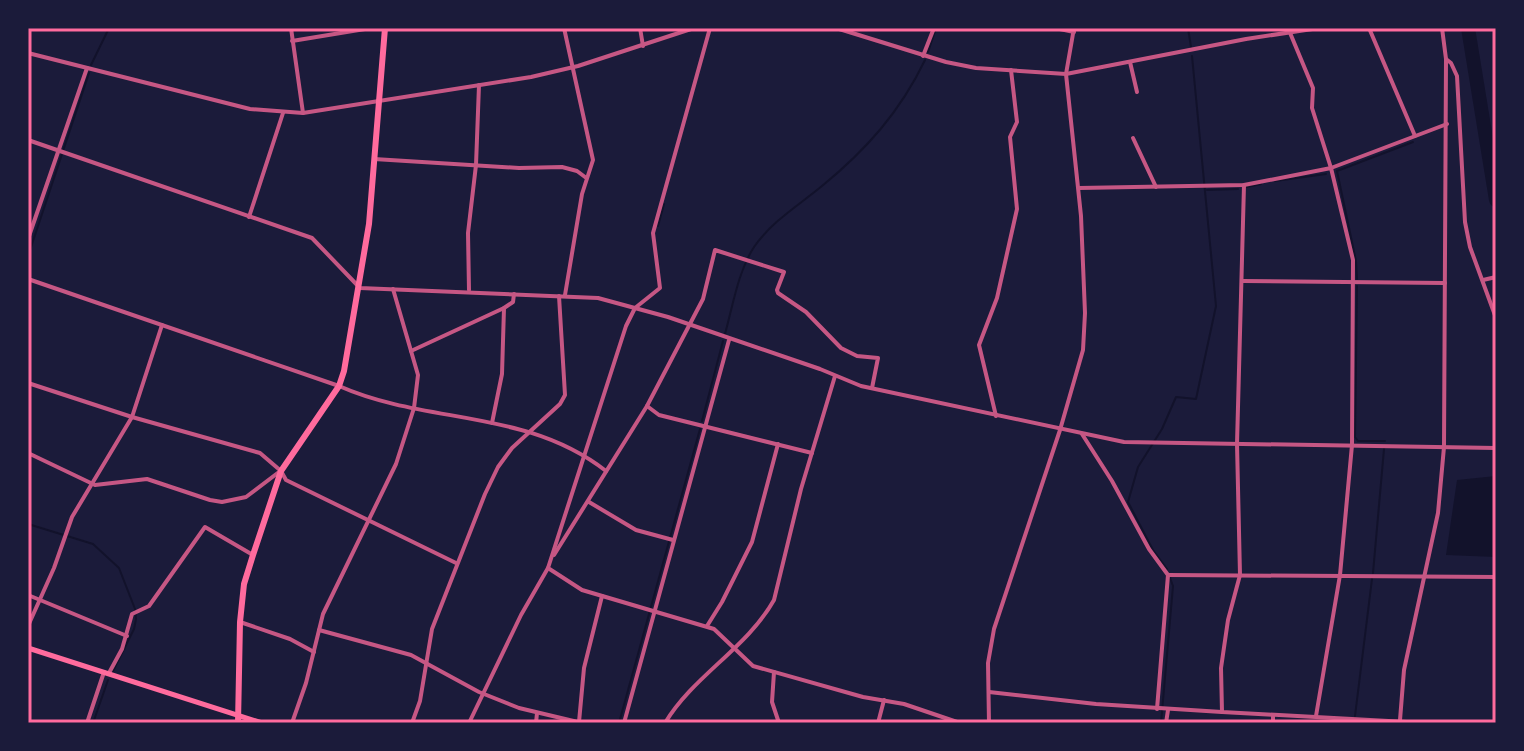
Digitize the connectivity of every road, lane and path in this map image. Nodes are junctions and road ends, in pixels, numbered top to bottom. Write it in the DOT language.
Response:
graph roads {
  1 [pos="291,28"];
  2 [pos="371,28"];
  3 [pos="385,28"];
  4 [pos="564,28"];
  5 [pos="640,28"];
  6 [pos="694,28"];
  7 [pos="710,28"];
  8 [pos="836,28"];
  9 [pos="934,28"];
  10 [pos="1055,28"];
  11 [pos="1319,28"];
  12 [pos="1369,28"];
  13 [pos="1442,28"];
  14 [pos="853,30"];
  15 [pos="1074,30"];
  16 [pos="1289,30"];
  17 [pos="292,41"];
  18 [pos="643,46"];
  19 [pos="28,53"];
  20 [pos="923,56"];
  21 [pos="1446,59"];
  22 [pos="1130,62"];
  23 [pos="87,68"];
  24 [pos="570,68"];
  25 [pos="1011,70"];
  26 [pos="1066,74"];
  27 [pos="479,85"];
  28 [pos="1137,92"];
  29 [pos="379,101"];
  30 [pos="283,113"];
  31 [pos="303,113"];
  32 [pos="1447,124"];
  33 [pos="1415,136"];
  34 [pos="1133,138"];
  35 [pos="28,140"];
  36 [pos="61,152"];
  37 [pos="374,159"];
  38 [pos="476,165"];
  39 [pos="1331,168"];
  40 [pos="586,177"];
  41 [pos="1244,185"];
  42 [pos="1156,187"];
  43 [pos="1079,188"];
  44 [pos="249,217"];
  45 [pos="28,239"];
  46 [pos="1496,277"];
  47 [pos="28,279"];
  48 [pos="1482,280"];
  49 [pos="1243,281"];
  50 [pos="1353,282"];
  51 [pos="1445,283"];
  52 [pos="360,288"];
  53 [pos="393,289"];
  54 [pos="469,291"];
  55 [pos="514,294"];
  56 [pos="562,295"];
  57 [pos="504,308"];
  58 [pos="635,308"];
  59 [pos="1496,318"];
  60 [pos="162,325"];
  61 [pos="689,326"];
  62 [pos="729,340"];
  63 [pos="411,351"];
  64 [pos="835,375"];
  65 [pos="28,383"];
  66 [pos="339,386"];
  67 [pos="872,388"];
  68 [pos="647,406"];
  69 [pos="414,408"];
  70 [pos="996,416"];
  71 [pos="132,417"];
  72 [pos="492,423"];
  73 [pos="706,426"];
  74 [pos="1060,430"];
  75 [pos="531,431"];
  76 [pos="1082,434"];
  77 [pos="778,444"];
  78 [pos="1237,444"];
  79 [pos="1352,445"];
  80 [pos="1444,447"];
  81 [pos="1496,448"];
  82 [pos="28,453"];
  83 [pos="812,453"];
  84 [pos="584,455"];
  85 [pos="281,471"];
  86 [pos="606,471"];
  87 [pos="91,483"];
  88 [pos="589,502"];
  89 [pos="367,520"];
  90 [pos="671,539"];
  91 [pos="253,555"];
  92 [pos="552,558"];
  93 [pos="457,563"];
  94 [pos="548,568"];
  95 [pos="1168,575"];
  96 [pos="1240,575"];
  97 [pos="1340,575"];
  98 [pos="1425,576"];
  99 [pos="1496,577"];
  100 [pos="28,595"];
  101 [pos="602,596"];
  102 [pos="39,599"];
  103 [pos="651,611"];
  104 [pos="240,622"];
  105 [pos="28,626"];
  106 [pos="707,626"];
  107 [pos="319,630"];
  108 [pos="127,636"];
  109 [pos="28,648"];
  110 [pos="734,648"];
  111 [pos="314,652"];
  112 [pos="427,664"];
  113 [pos="774,672"];
  114 [pos="107,673"];
  115 [pos="989,692"];
  116 [pos="483,694"];
  117 [pos="884,700"];
  118 [pos="1162,710"];
  119 [pos="1222,712"];
  120 [pos="537,713"];
  121 [pos="1273,715"];
  122 [pos="1316,717"];
  123 [pos="238,719"];
  124 [pos="1400,722"];
  125 [pos="87,723"];
  126 [pos="262,723"];
  127 [pos="292,723"];
  128 [pos="412,723"];
  129 [pos="469,723"];
  130 [pos="536,723"];
  131 [pos="580,723"];
  132 [pos="624,723"];
  133 [pos="665,723"];
  134 [pos="779,723"];
  135 [pos="878,723"];
  136 [pos="960,723"];
  137 [pos="989,723"];
  138 [pos="1166,723"];
  139 [pos="1273,723"];
  140 [pos="1425,723"];
  1 -- 17 [label="street"];
  2 -- 17 [label="street"];
  3 -- 29 [label="main road"];
  4 -- 24 [label="street"];
  5 -- 18 [label="street"];
  6 -- 18 [label="street"];
  7 -- 58 [label="street"];
  8 -- 14 [label="street"];
  9 -- 20 [label="street"];
  10 -- 15 [label="street"];
  11 -- 16 [label="street"];
  12 -- 33 [label="street"];
  13 -- 21 [label="street"];
  14 -- 20 [label="street"];
  15 -- 26 [label="street"];
  16 -- 22 [label="street"];
  16 -- 39 [label="street"];
  17 -- 31 [label="street"];
  18 -- 24 [label="street"];
  19 -- 23 [label="street"];
  20 -- 25 [label="street"];
  21 -- 32 [label="street"];
  21 -- 48 [label="street"];
  22 -- 26 [label="street"];
  22 -- 28 [label="street"];
  23 -- 30 [label="street"];
  23 -- 36 [label="street"];
  24 -- 27 [label="street"];
  24 -- 40 [label="street"];
  25 -- 26 [label="street"];
  25 -- 70 [label="street"];
  26 -- 43 [label="street"];
  27 -- 29 [label="street"];
  27 -- 38 [label="street"];
  29 -- 31 [label="street"];
  29 -- 37 [label="main road"];
  30 -- 31 [label="street"];
  30 -- 44 [label="street"];
  32 -- 33 [label="street"];
  32 -- 51 [label="street"];
  33 -- 39 [label="street"];
  34 -- 42 [label="street"];
  35 -- 36 [label="street"];
  36 -- 44 [label="street"];
  36 -- 45 [label="street"];
  37 -- 38 [label="street"];
  37 -- 52 [label="main road"];
  38 -- 40 [label="street"];
  38 -- 54 [label="street"];
  39 -- 41 [label="street"];
  39 -- 50 [label="street"];
  40 -- 56 [label="street"];
  41 -- 42 [label="street"];
  41 -- 49 [label="street"];
  42 -- 43 [label="street"];
  43 -- 74 [label="street"];
  44 -- 52 [label="street"];
  46 -- 48 [label="street"];
  47 -- 60 [label="street"];
  48 -- 59 [label="street"];
  49 -- 50 [label="street"];
  49 -- 78 [label="street"];
  50 -- 51 [label="street"];
  50 -- 79 [label="street"];
  51 -- 80 [label="street"];
  52 -- 53 [label="street"];
  52 -- 66 [label="main road"];
  53 -- 54 [label="street"];
  53 -- 63 [label="street"];
  54 -- 55 [label="street"];
  55 -- 56 [label="street"];
  55 -- 57 [label="street"];
  56 -- 58 [label="street"];
  56 -- 75 [label="street"];
  57 -- 63 [label="street"];
  57 -- 72 [label="street"];
  58 -- 61 [label="street"];
  58 -- 84 [label="street"];
  60 -- 66 [label="street"];
  60 -- 71 [label="street"];
  61 -- 62 [label="street"];
  61 -- 67 [label="street"];
  61 -- 68 [label="street"];
  62 -- 64 [label="street"];
  62 -- 73 [label="street"];
  63 -- 69 [label="street"];
  64 -- 67 [label="street"];
  64 -- 83 [label="street"];
  65 -- 71 [label="street"];
  66 -- 69 [label="street"];
  66 -- 85 [label="main road"];
  67 -- 70 [label="street"];
  68 -- 73 [label="street"];
  68 -- 86 [label="street"];
  69 -- 72 [label="street"];
  69 -- 89 [label="street"];
  70 -- 74 [label="street"];
  71 -- 85 [label="street"];
  71 -- 87 [label="street"];
  72 -- 75 [label="street"];
  73 -- 77 [label="street"];
  73 -- 90 [label="street"];
  74 -- 76 [label="street"];
  74 -- 115 [label="street"];
  75 -- 84 [label="street"];
  75 -- 93 [label="street"];
  76 -- 78 [label="street"];
  76 -- 95 [label="street"];
  77 -- 83 [label="street"];
  77 -- 106 [label="street"];
  78 -- 79 [label="street"];
  78 -- 96 [label="street"];
  79 -- 80 [label="street"];
  79 -- 97 [label="street"];
  80 -- 81 [label="street"];
  80 -- 98 [label="street"];
  82 -- 87 [label="street"];
  83 -- 110 [label="street"];
  84 -- 86 [label="street"];
  84 -- 92 [label="street"];
  85 -- 87 [label="street"];
  85 -- 89 [label="street"];
  85 -- 91 [label="main road"];
  86 -- 88 [label="street"];
  87 -- 102 [label="street"];
  88 -- 90 [label="street"];
  88 -- 92 [label="street"];
  89 -- 93 [label="street"];
  89 -- 107 [label="street"];
  90 -- 103 [label="street"];
  91 -- 104 [label="main road"];
  91 -- 108 [label="street"];
  92 -- 94 [label="street"];
  93 -- 112 [label="street"];
  94 -- 101 [label="street"];
  94 -- 116 [label="street"];
  95 -- 96 [label="street"];
  95 -- 118 [label="street"];
  96 -- 97 [label="street"];
  96 -- 119 [label="street"];
  97 -- 98 [label="street"];
  97 -- 122 [label="street"];
  98 -- 99 [label="street"];
  98 -- 124 [label="street"];
  100 -- 102 [label="street"];
  101 -- 103 [label="street"];
  101 -- 131 [label="street"];
  102 -- 105 [label="street"];
  102 -- 108 [label="street"];
  103 -- 106 [label="street"];
  103 -- 132 [label="street"];
  104 -- 111 [label="street"];
  104 -- 123 [label="main road"];
  106 -- 110 [label="street"];
  107 -- 111 [label="street"];
  107 -- 112 [label="street"];
  108 -- 114 [label="street"];
  109 -- 114 [label="main road"];
  110 -- 113 [label="street"];
  110 -- 133 [label="street"];
  111 -- 127 [label="street"];
  112 -- 116 [label="street"];
  112 -- 128 [label="street"];
  113 -- 117 [label="street"];
  113 -- 134 [label="street"];
  114 -- 123 [label="main road"];
  114 -- 125 [label="street"];
  115 -- 118 [label="street"];
  115 -- 137 [label="street"];
  116 -- 120 [label="street"];
  116 -- 129 [label="street"];
  117 -- 135 [label="street"];
  117 -- 136 [label="street"];
  118 -- 119 [label="street"];
  118 -- 138 [label="street"];
  119 -- 121 [label="street"];
  120 -- 130 [label="street"];
  120 -- 131 [label="street"];
  121 -- 122 [label="street"];
  121 -- 139 [label="street"];
  122 -- 124 [label="street"];
  123 -- 126 [label="main road"];
  124 -- 140 [label="street"];
}
